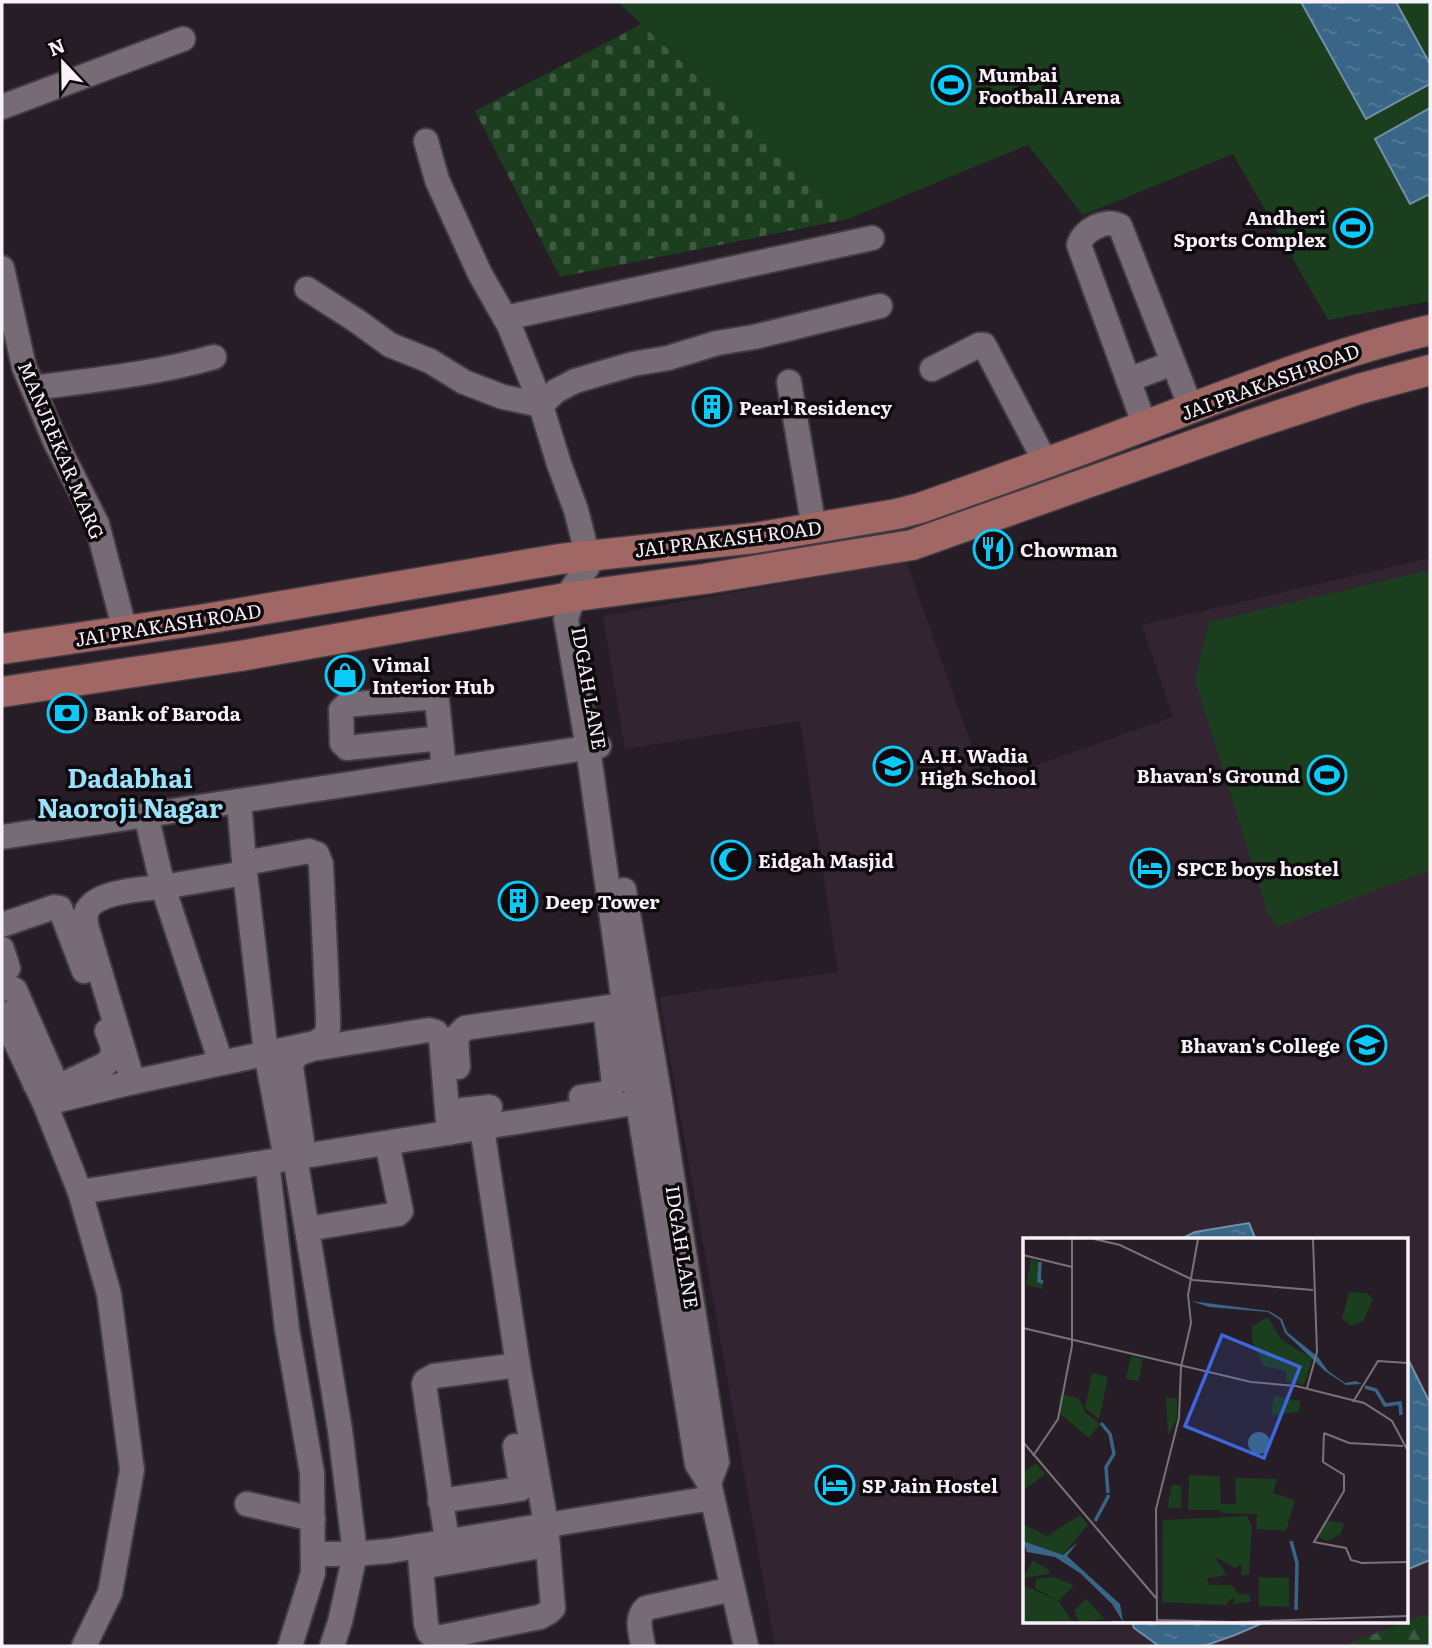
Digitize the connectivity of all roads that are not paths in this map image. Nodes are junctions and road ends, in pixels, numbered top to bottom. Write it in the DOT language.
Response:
graph roads {
  1 [pos="183,39"];
  2 [pos="2,107"];
  3 [pos="426,141"];
  4 [pos="872,238"];
  5 [pos="2,268"];
  6 [pos="307,289"];
  7 [pos="880,306"];
  8 [pos="505,318"];
  9 [pos="1430,330"];
  10 [pos="214,357"];
  11 [pos="1173,363"];
  12 [pos="933,369"];
  13 [pos="1430,370"];
  14 [pos="1128,380"];
  15 [pos="789,382"];
  16 [pos="33,387"];
  17 [pos="541,405"];
  18 [pos="1191,408"];
  19 [pos="1145,426"];
  20 [pos="1046,463"];
  21 [pos="814,528"];
  22 [pos="589,556"];
  23 [pos="569,602"];
  24 [pos="125,631"];
  25 [pos="2,649"];
  26 [pos="2,692"];
  27 [pos="441,738"];
  28 [pos="594,747"];
  29 [pos="444,768"];
  30 [pos="239,800"];
  31 [pos="146,815"];
  32 [pos="2,837"];
  33 [pos="245,868"];
  34 [pos="163,887"];
  35 [pos="2,926"];
  36 [pos="2,950"];
  37 [pos="2,973"];
  38 [pos="2,989"];
  39 [pos="622,994"];
  40 [pos="11,1016"];
  41 [pos="266,1053"];
  42 [pos="221,1063"];
  43 [pos="623,1068"];
  44 [pos="133,1082"];
  45 [pos="40,1094"];
  46 [pos="579,1097"];
  47 [pos="649,1101"];
  48 [pos="469,1122"];
  49 [pos="387,1143"];
  50 [pos="288,1158"];
  51 [pos="80,1192"];
  52 [pos="309,1239"];
  53 [pos="278,1253"];
  54 [pos="323,1322"];
  55 [pos="287,1329"];
  56 [pos="511,1366"];
  57 [pos="710,1490"];
  58 [pos="440,1501"];
  59 [pos="247,1504"];
  60 [pos="313,1519"];
  61 [pos="547,1535"];
  62 [pos="447,1541"];
  63 [pos="313,1554"];
  64 [pos="355,1554"];
  65 [pos="420,1557"];
  66 [pos="733,1589"];
  67 [pos="84,1646"];
  68 [pos="290,1646"];
  69 [pos="332,1646"];
  70 [pos="643,1646"];
  71 [pos="746,1646"];
  1 -- 2 [label="street"];
  3 -- 8 [label="street"];
  4 -- 8 [label="street"];
  5 -- 16 [label="street, MANJREKAR MARG"];
  6 -- 17 [label="street"];
  7 -- 17 [label="street"];
  8 -- 17 [label="street"];
  9 -- 18 [label="main road, JAI PRAKASH ROAD"];
  10 -- 16 [label="street"];
  11 -- 14 [label="street"];
  11 -- 14 [label="street"];
  11 -- 18 [label="street"];
  12 -- 20 [label="street"];
  13 -- 23 [label="main road, JAI PRAKASH ROAD"];
  14 -- 19 [label="street"];
  15 -- 21 [label="street"];
  16 -- 24 [label="street, MANJREKAR MARG"];
  17 -- 22 [label="street"];
  18 -- 19 [label="main road, JAI PRAKASH ROAD"];
  19 -- 20 [label="main road, JAI PRAKASH ROAD"];
  20 -- 21 [label="main road, JAI PRAKASH ROAD"];
  21 -- 22 [label="main road, JAI PRAKASH ROAD"];
  22 -- 23 [label="street"];
  22 -- 24 [label="main road, JAI PRAKASH ROAD"];
  23 -- 26 [label="main road, JAI PRAKASH ROAD"];
  23 -- 28 [label="street, IDGAH LANE"];
  24 -- 25 [label="main road, JAI PRAKASH ROAD"];
  27 -- 29 [label="street"];
  28 -- 29 [label="street"];
  28 -- 39 [label="street, IDGAH LANE"];
  29 -- 30 [label="street"];
  30 -- 31 [label="street"];
  30 -- 33 [label="street"];
  31 -- 32 [label="street"];
  31 -- 34 [label="street"];
  33 -- 34 [label="street"];
  33 -- 41 [label="street"];
  33 -- 41 [label="street"];
  34 -- 42 [label="street"];
  34 -- 44 [label="street"];
  35 -- 45 [label="street"];
  36 -- 37 [label="street"];
  38 -- 40 [label="street"];
  39 -- 43 [label="street, IDGAH LANE"];
  39 -- 47 [label="street, IDGAH LANE"];
  39 -- 48 [label="street"];
  40 -- 45 [label="street"];
  41 -- 42 [label="street"];
  41 -- 50 [label="street"];
  42 -- 44 [label="street"];
  43 -- 46 [label="street"];
  43 -- 47 [label="street, IDGAH LANE"];
  44 -- 45 [label="street"];
  45 -- 51 [label="street"];
  47 -- 48 [label="street"];
  47 -- 57 [label="street, IDGAH LANE"];
  48 -- 49 [label="street"];
  48 -- 50 [label="street"];
  48 -- 56 [label="street"];
  49 -- 50 [label="street"];
  49 -- 52 [label="street"];
  50 -- 51 [label="street"];
  50 -- 52 [label="street"];
  50 -- 53 [label="street"];
  51 -- 67 [label="street"];
  52 -- 53 [label="street"];
  52 -- 54 [label="street"];
  53 -- 55 [label="street"];
  54 -- 55 [label="street"];
  54 -- 64 [label="street"];
  55 -- 60 [label="street"];
  56 -- 58 [label="street"];
  56 -- 58 [label="street"];
  56 -- 61 [label="street"];
  57 -- 61 [label="street"];
  57 -- 66 [label="street, IDGAH LANE"];
  58 -- 62 [label="street"];
  59 -- 60 [label="street"];
  60 -- 63 [label="street"];
  61 -- 62 [label="street"];
  61 -- 65 [label="street"];
  61 -- 65 [label="street"];
  62 -- 65 [label="street"];
  63 -- 64 [label="street"];
  63 -- 68 [label="street"];
  64 -- 65 [label="street"];
  64 -- 69 [label="street"];
  66 -- 70 [label="street"];
  66 -- 71 [label="street, IDGAH LANE"];
}
